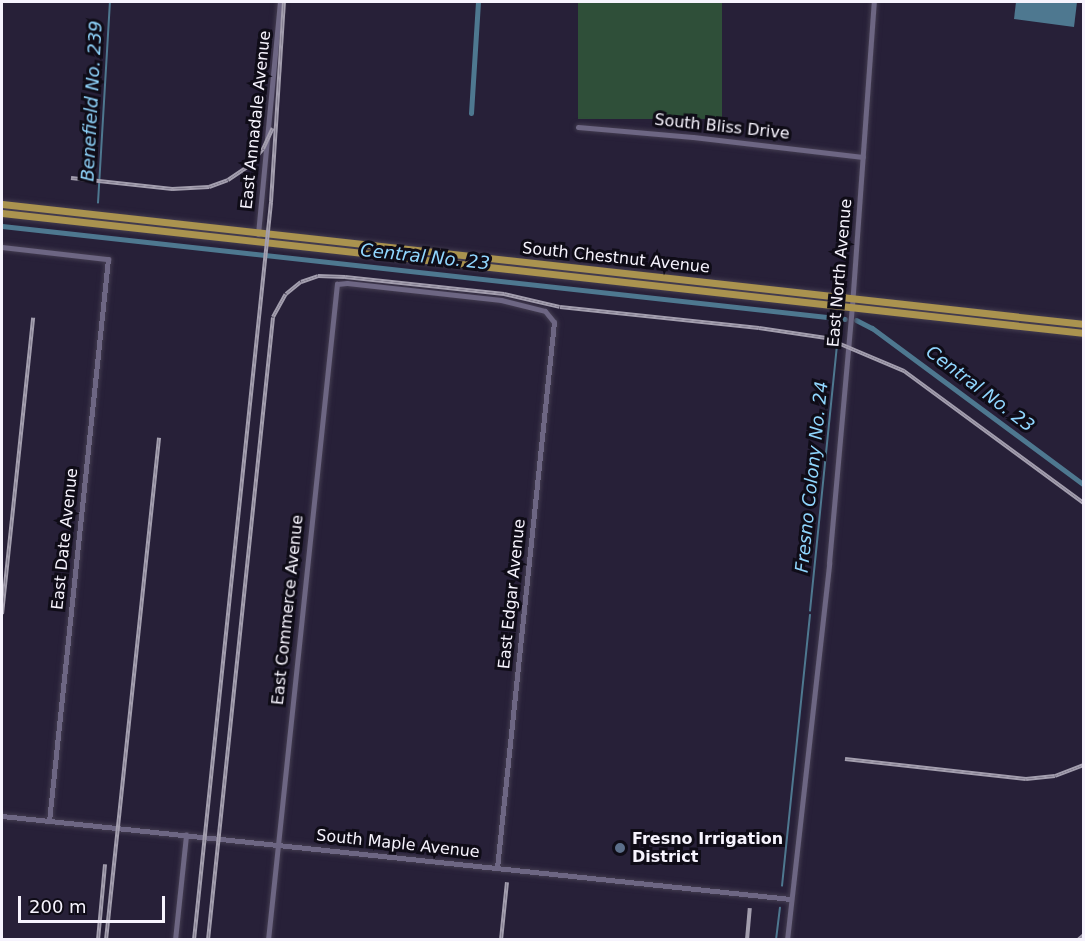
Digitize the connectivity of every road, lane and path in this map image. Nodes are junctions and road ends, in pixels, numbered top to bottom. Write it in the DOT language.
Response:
graph roads {
  1 [pos="280,2"];
  2 [pos="874,2"];
  3 [pos="578,127"];
  4 [pos="863,158"];
  5 [pos="2,204"];
  6 [pos="2,213"];
  7 [pos="258,232"];
  8 [pos="257,241"];
  9 [pos="2,247"];
  10 [pos="560,265"];
  11 [pos="560,274"];
  12 [pos="337,284"];
  13 [pos="853,297"];
  14 [pos="852,310"];
  15 [pos="1083,324"];
  16 [pos="1083,333"];
  17 [pos="2,816"];
  18 [pos="49,821"];
  19 [pos="186,836"];
  20 [pos="276,845"];
  21 [pos="497,868"];
  22 [pos="791,899"];
  23 [pos="175,939"];
  24 [pos="268,939"];
  25 [pos="787,939"];
  1 -- 7 [label="street, East Annadale Avenue"];
  2 -- 4 [label="street, East North Avenue"];
  3 -- 4 [label="street, South Bliss Drive"];
  4 -- 13 [label="street, East North Avenue"];
  5 -- 7 [label="main road, South Chestnut Avenue"];
  6 -- 8 [label="main road, South Chestnut Avenue"];
  7 -- 8 [label="street, East Annadale Avenue"];
  7 -- 10 [label="main road, South Chestnut Avenue"];
  8 -- 11 [label="main road, South Chestnut Avenue"];
  9 -- 18 [label="street, East Date Avenue"];
  10 -- 11 [label="main road"];
  10 -- 13 [label="main road, South Chestnut Avenue"];
  11 -- 14 [label="main road, South Chestnut Avenue"];
  12 -- 20 [label="street, East Commerce Avenue"];
  12 -- 21 [label="street, East Edgar Avenue"];
  13 -- 14 [label="street, East North Avenue"];
  13 -- 15 [label="main road, South Chestnut Avenue"];
  14 -- 16 [label="main road, South Chestnut Avenue"];
  14 -- 22 [label="street, East North Avenue"];
  17 -- 18 [label="street, South Maple Avenue"];
  18 -- 19 [label="street, South Maple Avenue"];
  19 -- 20 [label="street, South Maple Avenue"];
  19 -- 23 [label="street"];
  20 -- 21 [label="street, South Maple Avenue"];
  20 -- 24 [label="street, East Commerce Avenue"];
  21 -- 22 [label="street, South Maple Avenue"];
  22 -- 25 [label="street, East North Avenue"];
}
